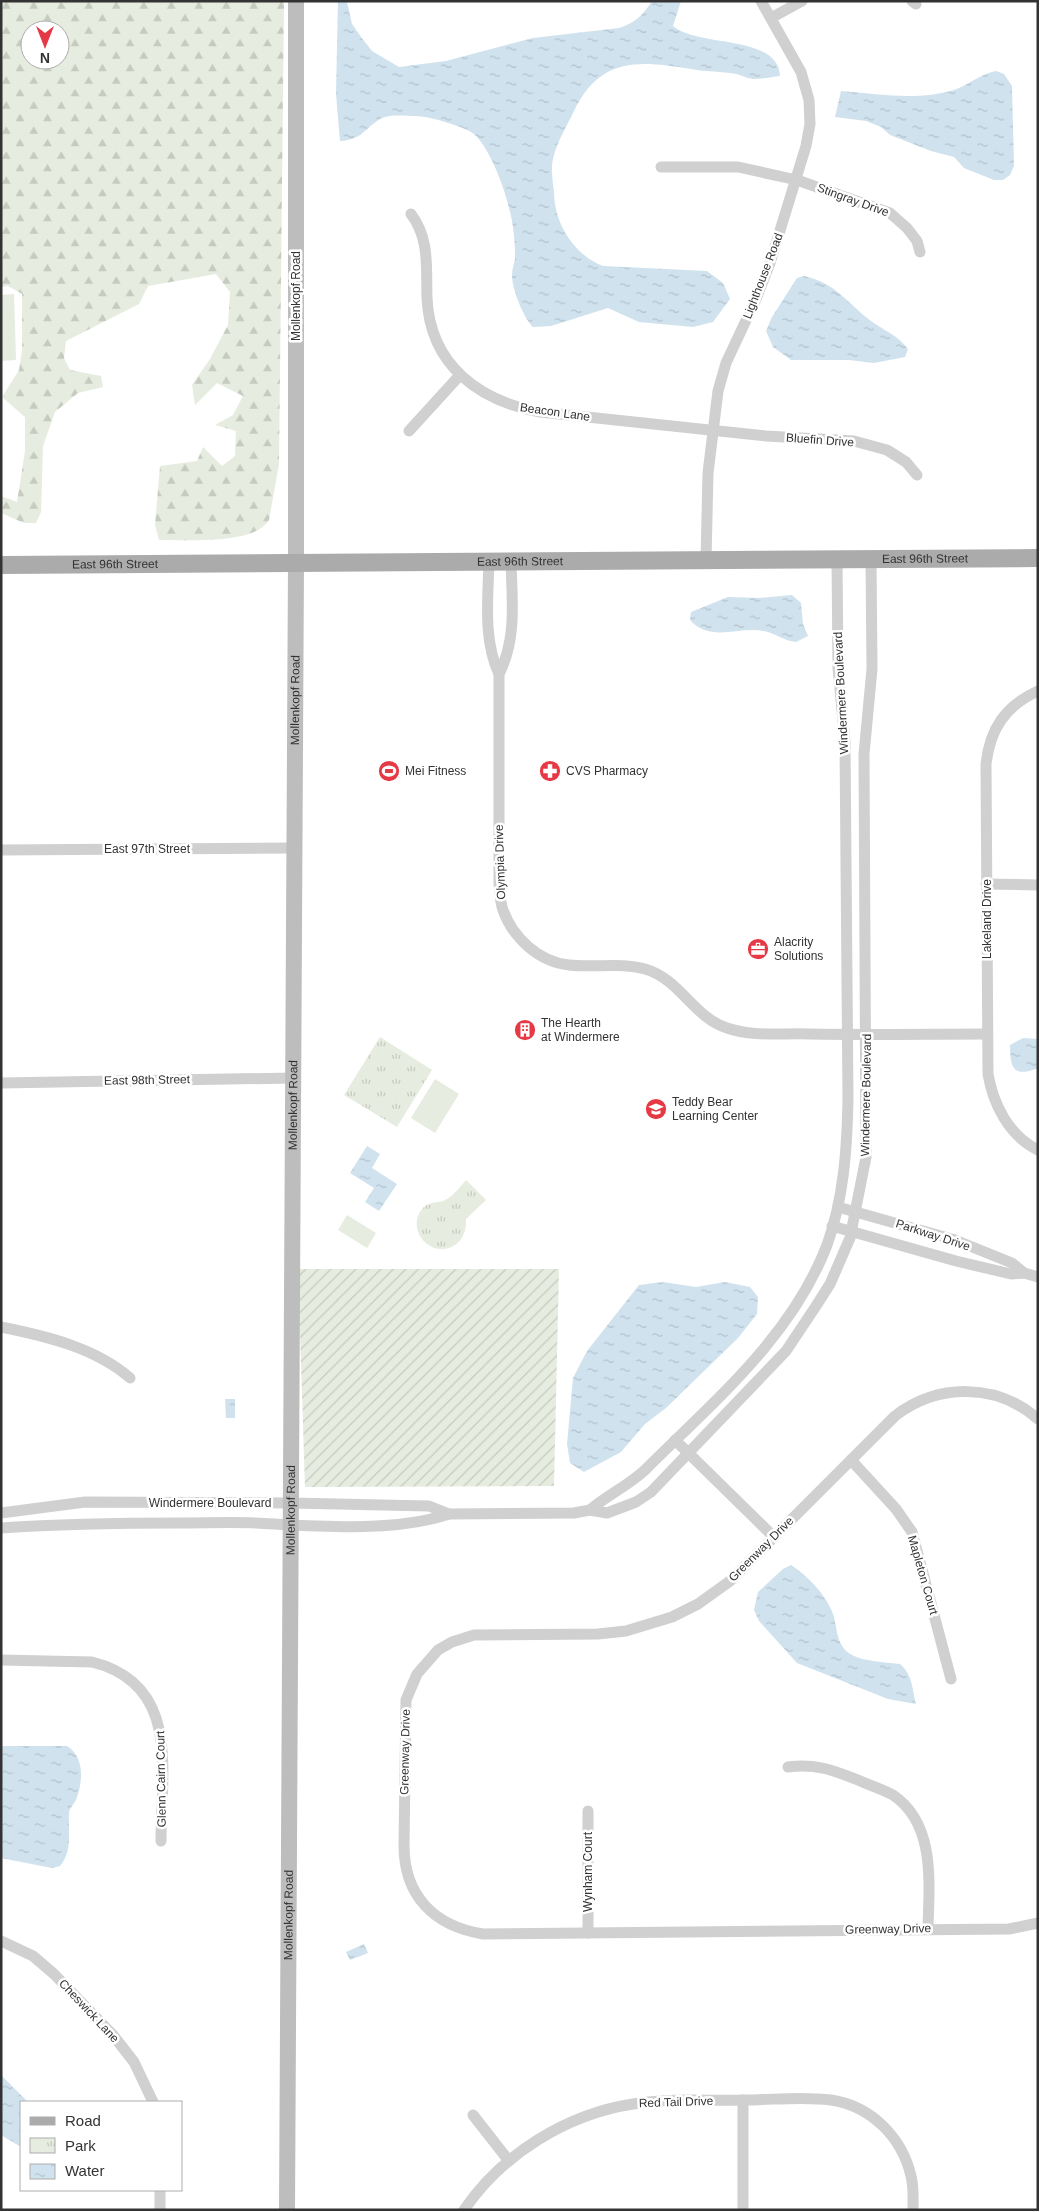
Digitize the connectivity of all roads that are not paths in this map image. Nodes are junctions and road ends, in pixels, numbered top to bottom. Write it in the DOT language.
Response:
graph roads {
  1 [pos="296,1"];
  2 [pos="761,1"];
  3 [pos="802,1"];
  4 [pos="771,18"];
  5 [pos="661,167"];
  6 [pos="797,180"];
  7 [pos="411,214"];
  8 [pos="920,252"];
  9 [pos="460,375"];
  10 [pos="712,430"];
  11 [pos="409,431"];
  12 [pos="917,475"];
  13 [pos="1038,558"];
  14 [pos="836,559"];
  15 [pos="870,559"];
  16 [pos="706,560"];
  17 [pos="489,561"];
  18 [pos="511,561"];
  19 [pos="296,563"];
  20 [pos="1,565"];
  21 [pos="499,674"];
  22 [pos="1038,691"];
  23 [pos="293,848"];
  24 [pos="1,850"];
  25 [pos="986,884"];
  26 [pos="1038,885"];
  27 [pos="847,1034"];
  28 [pos="867,1034"];
  29 [pos="987,1034"];
  30 [pos="292,1078"];
  31 [pos="1,1083"];
  32 [pos="1038,1150"];
  33 [pos="838,1207"];
  34 [pos="856,1211"];
  35 [pos="832,1226"];
  36 [pos="851,1232"];
  37 [pos="1024,1273"];
  38 [pos="1038,1278"];
  39 [pos="1,1327"];
  40 [pos="130,1378"];
  41 [pos="1038,1419"];
  42 [pos="675,1440"];
  43 [pos="688,1453"];
  44 [pos="851,1460"];
  45 [pos="291,1503"];
  46 [pos="590,1510"];
  47 [pos="1,1513"];
  48 [pos="448,1514"];
  49 [pos="291,1526"];
  50 [pos="1,1528"];
  51 [pos="774,1537"];
  52 [pos="1,1660"];
  53 [pos="951,1679"];
  54 [pos="788,1767"];
  55 [pos="588,1811"];
  56 [pos="161,1841"];
  57 [pos="1038,1923"];
  58 [pos="928,1929"];
  59 [pos="588,1933"];
  60 [pos="1,1941"];
  61 [pos="742,2100"];
  62 [pos="153,2101"];
  63 [pos="473,2115"];
  64 [pos="509,2161"];
  65 [pos="160,2191"];
  66 [pos="160,2210"];
  67 [pos="287,2210"];
  68 [pos="464,2210"];
  69 [pos="743,2210"];
  70 [pos="913,2210"];
  1 -- 19 [label="street, Mollenkopf Road"];
  2 -- 4 [label="street, Lighthouse Road"];
  3 -- 4 [label="street"];
  4 -- 6 [label="street, Lighthouse Road"];
  5 -- 6 [label="street, Stingray Drive"];
  6 -- 8 [label="street, Stingray Drive"];
  6 -- 10 [label="street, Lighthouse Road"];
  7 -- 9 [label="street, Beacon Lane"];
  9 -- 10 [label="street, Beacon Lane"];
  9 -- 11 [label="street"];
  10 -- 12 [label="street, Bluefin Drive"];
  10 -- 16 [label="street, Lighthouse Road"];
  13 -- 15 [label="main road, East 96th Street"];
  14 -- 15 [label="main road, East 96th Street"];
  14 -- 16 [label="main road, East 96th Street"];
  14 -- 27 [label="street, Windermere Boulevard"];
  15 -- 28 [label="street, Windermere Boulevard"];
  16 -- 18 [label="main road, East 96th Street"];
  17 -- 18 [label="main road, East 96th Street"];
  17 -- 19 [label="main road, East 96th Street"];
  17 -- 21 [label="street, Olympia Drive"];
  18 -- 21 [label="street, Olympia Drive"];
  19 -- 20 [label="main road, East 96th Street"];
  19 -- 23 [label="street, Mollenkopf Road"];
  21 -- 27 [label="street, Olympia Drive"];
  22 -- 25 [label="street, Lakeland Drive"];
  23 -- 24 [label="street, East 97th Street"];
  23 -- 30 [label="street, Mollenkopf Road"];
  25 -- 26 [label="street"];
  25 -- 29 [label="street, Lakeland Drive"];
  27 -- 28 [label="street, Olympia Drive"];
  27 -- 33 [label="street, Windermere Boulevard"];
  28 -- 29 [label="street, Olympia Drive"];
  28 -- 34 [label="street, Windermere Boulevard"];
  29 -- 32 [label="street, Lakeland Drive"];
  30 -- 31 [label="street, East 98th Street"];
  30 -- 45 [label="street, Mollenkopf Road"];
  33 -- 34 [label="street, Parkway Drive"];
  33 -- 35 [label="street, Windermere Boulevard"];
  34 -- 36 [label="street, Windermere Boulevard"];
  34 -- 37 [label="street, Parkway Drive"];
  35 -- 36 [label="street, Parkway Drive"];
  35 -- 42 [label="street, Windermere Boulevard"];
  36 -- 37 [label="street, Parkway Drive"];
  36 -- 43 [label="street, Windermere Boulevard"];
  37 -- 38 [label="street, Parkway Drive"];
  39 -- 40 [label="street"];
  41 -- 44 [label="street, Greenway Drive"];
  42 -- 43 [label="street"];
  42 -- 46 [label="street, Windermere Boulevard"];
  43 -- 46 [label="street, Windermere Boulevard"];
  43 -- 51 [label="street"];
  44 -- 51 [label="street, Greenway Drive"];
  44 -- 53 [label="street, Mapleton Court"];
  45 -- 47 [label="street, Windermere Boulevard"];
  45 -- 48 [label="street, Windermere Boulevard"];
  45 -- 49 [label="street, Mollenkopf Road"];
  46 -- 48 [label="street, Windermere Boulevard"];
  48 -- 49 [label="street, Windermere Boulevard"];
  49 -- 50 [label="street, Windermere Boulevard"];
  49 -- 67 [label="street, Mollenkopf Road"];
  51 -- 59 [label="street, Greenway Drive"];
  52 -- 56 [label="street, Glenn Cairn Court"];
  54 -- 58 [label="street"];
  55 -- 59 [label="street, Wynham Court"];
  57 -- 58 [label="street, Greenway Drive"];
  58 -- 59 [label="street, Greenway Drive"];
  60 -- 62 [label="street, Cheswick Lane"];
  61 -- 64 [label="street, Red Tail Drive"];
  61 -- 69 [label="street"];
  61 -- 70 [label="street, Red Tail Drive"];
  63 -- 64 [label="street"];
  64 -- 68 [label="street, Red Tail Drive"];
  65 -- 66 [label="street"];
}
